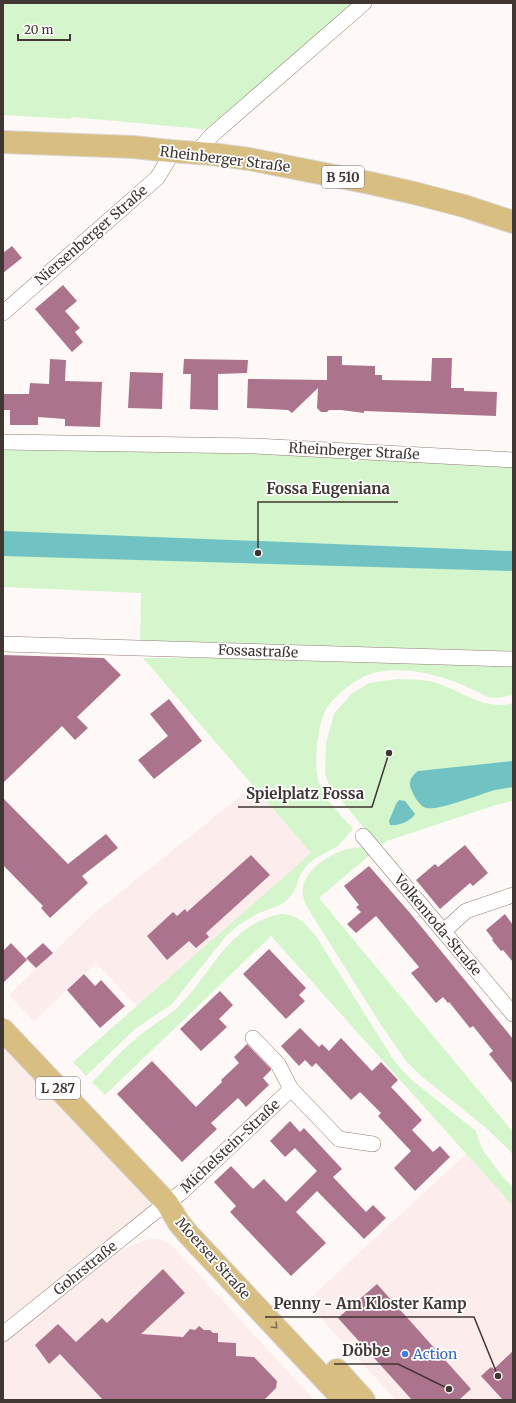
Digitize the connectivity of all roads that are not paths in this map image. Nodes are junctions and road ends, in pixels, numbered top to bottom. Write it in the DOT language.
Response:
graph roads {
  1 [pos="364,3"];
  2 [pos="3,142"];
  3 [pos="170,151"];
  4 [pos="196,152"];
  5 [pos="513,222"];
  6 [pos="3,313"];
  7 [pos="3,442"];
  8 [pos="513,460"];
  9 [pos="3,644"];
  10 [pos="513,659"];
  11 [pos="363,836"];
  12 [pos="513,895"];
  13 [pos="444,931"];
  14 [pos="513,1014"];
  15 [pos="3,1030"];
  16 [pos="252,1038"];
  17 [pos="291,1089"];
  18 [pos="373,1144"];
  19 [pos="167,1203"];
  20 [pos="3,1334"];
  21 [pos="344,1400"];
  22 [pos="364,1400"];
  1 -- 4 [label="street"];
  2 -- 3 [label="main road, Rheinberger Straße / B 510"];
  3 -- 4 [label="main road, Rheinberger Straße / B 510"];
  3 -- 6 [label="street, Niersenberger Straße"];
  4 -- 5 [label="main road, Rheinberger Straße / B 510"];
  7 -- 8 [label="street, Rheinberger Straße"];
  9 -- 10 [label="street, Fossastraße"];
  11 -- 13 [label="street, Volkenroda-Straße"];
  12 -- 13 [label="street"];
  13 -- 14 [label="street, Volkenroda-Straße"];
  15 -- 19 [label="main road, Moerser Straße / L 287"];
  16 -- 17 [label="street, Michelstein-Straße"];
  17 -- 18 [label="street, Michelstein-Straße"];
  17 -- 19 [label="street, Michelstein-Straße"];
  19 -- 20 [label="street, Gohrstraße"];
  19 -- 21 [label="main road, Moerser Straße / L 287, one-way"];
  19 -- 22 [label="main road, Moerser Straße / L 287"];
}
